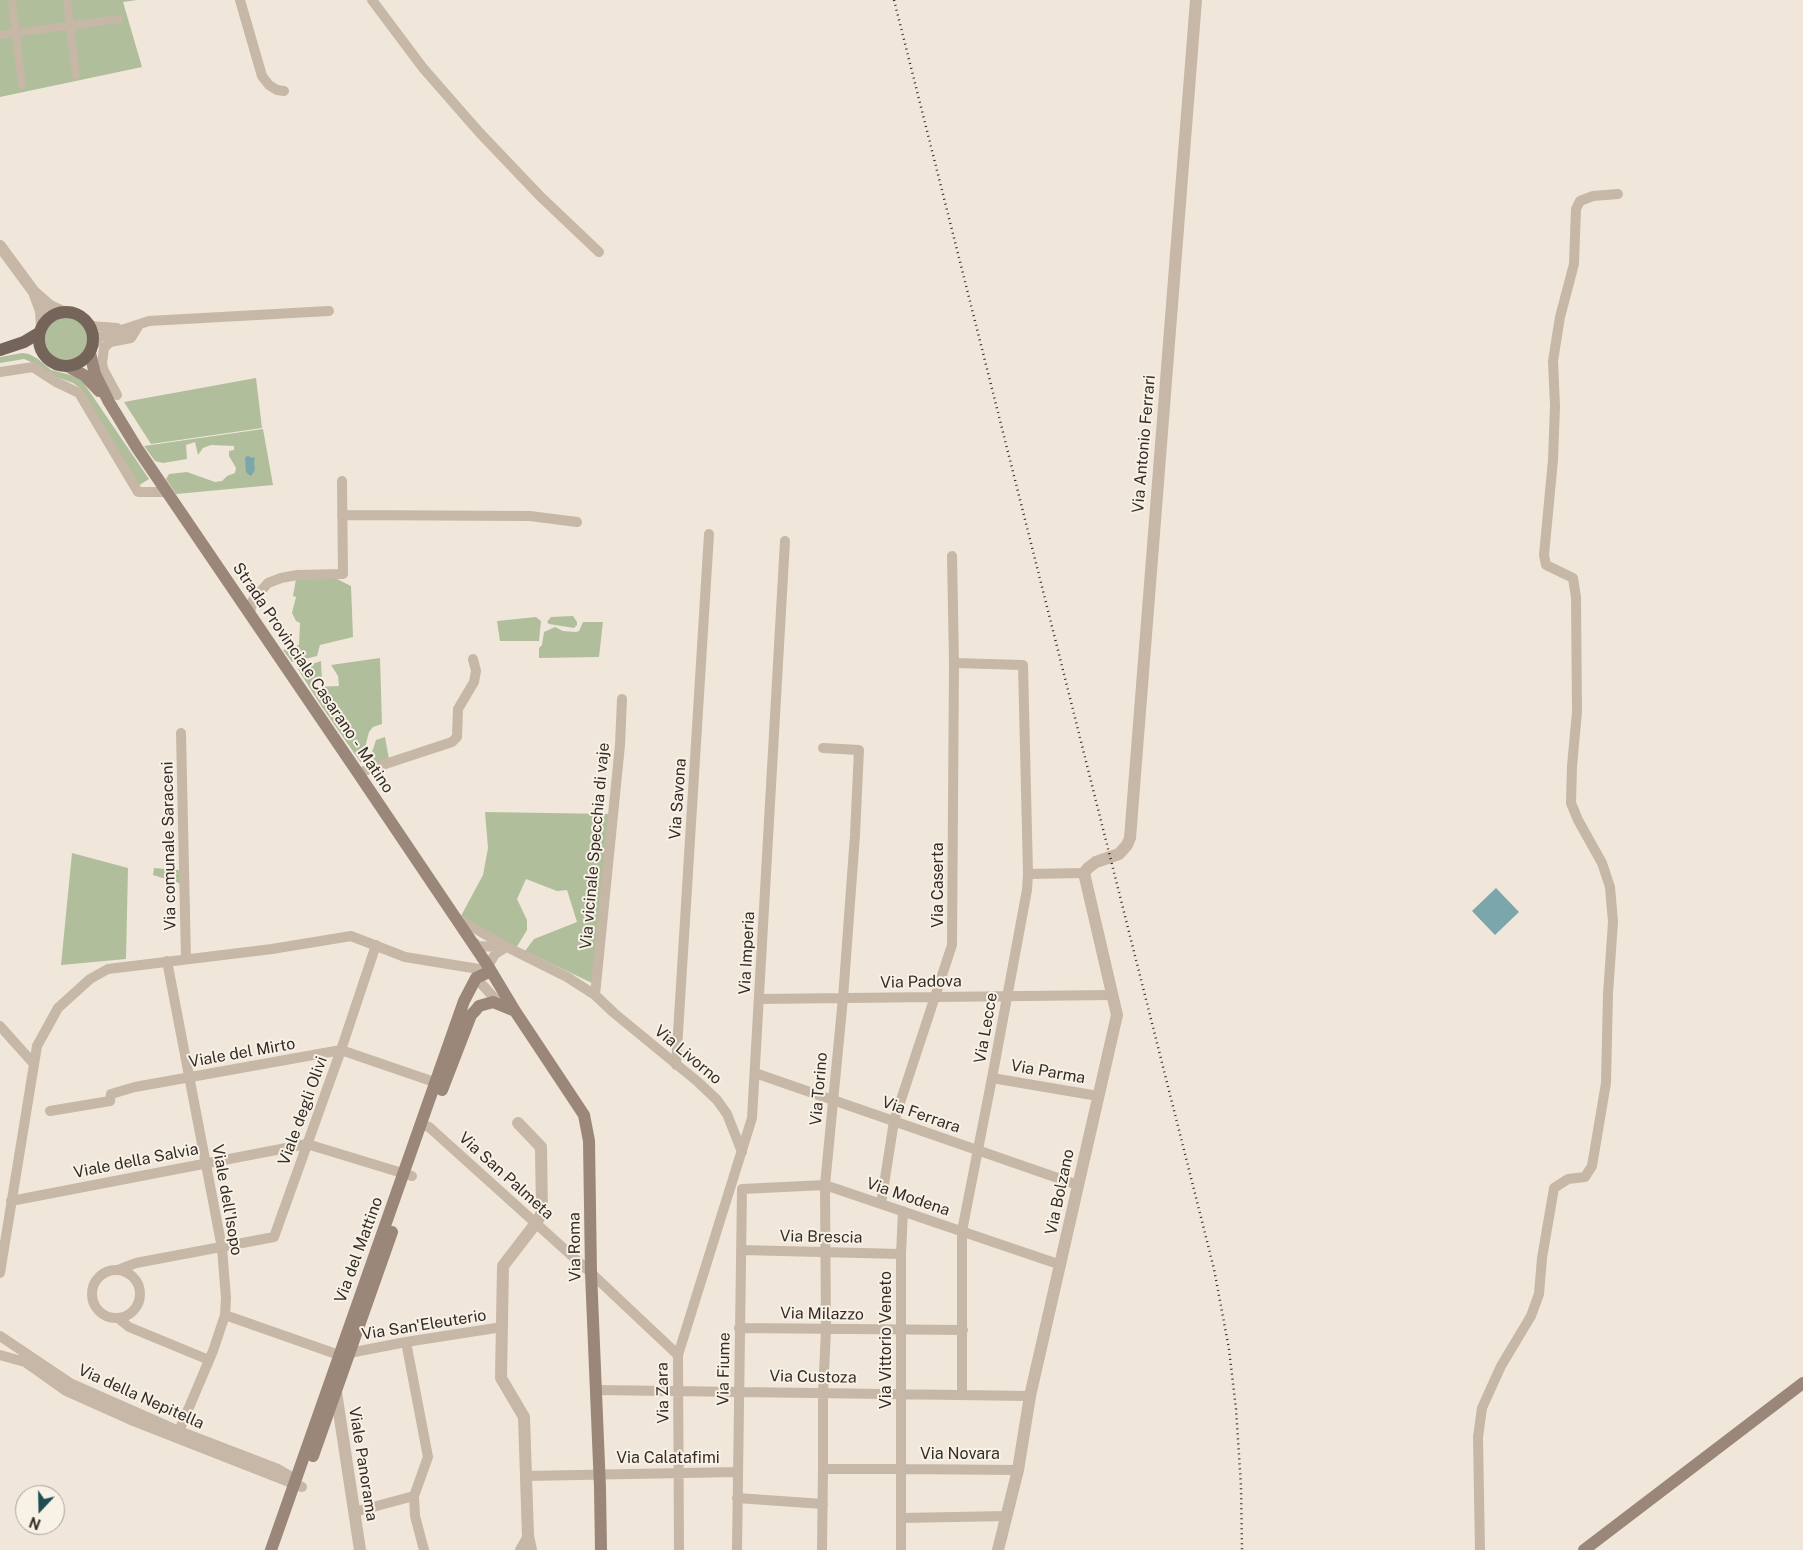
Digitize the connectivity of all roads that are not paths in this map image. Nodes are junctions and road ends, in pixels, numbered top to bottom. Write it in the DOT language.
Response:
graph roads {
  1 [pos="12,0"];
  2 [pos="67,0"];
  3 [pos="240,0"];
  4 [pos="372,0"];
  5 [pos="1196,0"];
  6 [pos="119,19"];
  7 [pos="70,25"];
  8 [pos="16,32"];
  9 [pos="0,35"];
  10 [pos="76,75"];
  11 [pos="22,85"];
  12 [pos="284,91"];
  13 [pos="1618,194"];
  14 [pos="0,246"];
  15 [pos="599,252"];
  16 [pos="34,292"];
  17 [pos="329,310"];
  18 [pos="63,312"];
  19 [pos="90,326"];
  20 [pos="135,326"];
  21 [pos="41,330"];
  22 [pos="4,349"];
  23 [pos="92,349"];
  24 [pos="44,355"];
  25 [pos="67,366"];
  26 [pos="0,372"];
  27 [pos="113,399"];
  28 [pos="342,481"];
  29 [pos="166,492"];
  30 [pos="342,516"];
  31 [pos="576,522"];
  32 [pos="709,534"];
  33 [pos="785,541"];
  34 [pos="952,556"];
  35 [pos="250,612"];
  36 [pos="473,659"];
  37 [pos="954,663"];
  38 [pos="622,699"];
  39 [pos="181,733"];
  40 [pos="822,748"];
  41 [pos="358,773"];
  42 [pos="1084,873"];
  43 [pos="1028,874"];
  44 [pos="458,921"];
  45 [pos="490,938"];
  46 [pos="376,945"];
  47 [pos="474,946"];
  48 [pos="507,947"];
  49 [pos="186,959"];
  50 [pos="167,962"];
  51 [pos="489,968"];
  52 [pos="476,978"];
  53 [pos="596,995"];
  54 [pos="1112,995"];
  55 [pos="1007,996"];
  56 [pos="935,997"];
  57 [pos="759,998"];
  58 [pos="842,998"];
  59 [pos="500,1004"];
  60 [pos="515,1011"];
  61 [pos="0,1026"];
  62 [pos="341,1050"];
  63 [pos="34,1064"];
  64 [pos="676,1065"];
  65 [pos="755,1073"];
  66 [pos="189,1078"];
  67 [pos="992,1078"];
  68 [pos="440,1084"];
  69 [pos="1098,1096"];
  70 [pos="833,1100"];
  71 [pos="50,1112"];
  72 [pos="894,1121"];
  73 [pos="518,1123"];
  74 [pos="425,1125"];
  75 [pos="308,1144"];
  76 [pos="978,1150"];
  77 [pos="742,1152"];
  78 [pos="206,1163"];
  79 [pos="408,1175"];
  80 [pos="825,1185"];
  81 [pos="1078,1185"];
  82 [pos="742,1189"];
  83 [pos="12,1201"];
  84 [pos="881,1204"];
  85 [pos="903,1212"];
  86 [pos="536,1223"];
  87 [pos="962,1232"];
  88 [pos="222,1248"];
  89 [pos="741,1250"];
  90 [pos="825,1252"];
  91 [pos="901,1254"];
  92 [pos="1061,1265"];
  93 [pos="118,1270"];
  94 [pos="0,1273"];
  95 [pos="591,1273"];
  96 [pos="225,1315"];
  97 [pos="118,1318"];
  98 [pos="502,1327"];
  99 [pos="739,1328"];
  100 [pos="826,1330"];
  101 [pos="900,1330"];
  102 [pos="963,1330"];
  103 [pos="0,1336"];
  104 [pos="406,1342"];
  105 [pos="345,1353"];
  106 [pos="0,1355"];
  107 [pos="678,1355"];
  108 [pos="209,1360"];
  109 [pos="1803,1383"];
  110 [pos="332,1390"];
  111 [pos="596,1390"];
  112 [pos="678,1391"];
  113 [pos="738,1391"];
  114 [pos="823,1393"];
  115 [pos="902,1394"];
  116 [pos="962,1394"];
  117 [pos="1030,1396"];
  118 [pos="178,1434"];
  119 [pos="303,1459"];
  120 [pos="822,1469"];
  121 [pos="901,1469"];
  122 [pos="1018,1470"];
  123 [pos="737,1472"];
  124 [pos="278,1473"];
  125 [pos="599,1473"];
  126 [pos="678,1473"];
  127 [pos="526,1476"];
  128 [pos="298,1486"];
  129 [pos="414,1496"];
  130 [pos="290,1497"];
  131 [pos="737,1498"];
  132 [pos="822,1504"];
  133 [pos="354,1512"];
  134 [pos="1007,1516"];
  135 [pos="901,1518"];
  136 [pos="528,1536"];
  137 [pos="424,1549"];
  138 [pos="271,1550"];
  139 [pos="280,1550"];
  140 [pos="360,1550"];
  141 [pos="520,1550"];
  142 [pos="531,1550"];
  143 [pos="601,1550"];
  144 [pos="679,1550"];
  145 [pos="737,1550"];
  146 [pos="822,1550"];
  147 [pos="901,1550"];
  148 [pos="998,1550"];
  149 [pos="1480,1550"];
  150 [pos="1584,1550"];
  1 -- 8 [label="street"];
  2 -- 7 [label="street"];
  3 -- 12 [label="street"];
  4 -- 15 [label="street"];
  5 -- 42 [label="street, Via Antonio Ferrari"];
  6 -- 7 [label="street"];
  7 -- 8 [label="street"];
  7 -- 10 [label="street"];
  8 -- 9 [label="street"];
  8 -- 11 [label="street"];
  13 -- 149 [label="street"];
  14 -- 16 [label="street"];
  16 -- 18 [label="street"];
  16 -- 21 [label="street"];
  17 -- 20 [label="street"];
  18 -- 19 [label="main road"];
  18 -- 21 [label="main road"];
  19 -- 20 [label="street"];
  19 -- 23 [label="main road, Strada Provinciale Casarano - Matino"];
  20 -- 23 [label="street"];
  20 -- 27 [label="street"];
  21 -- 22 [label="main road"];
  21 -- 24 [label="main road"];
  22 -- 24 [label="main road, Strada Provinciale Casarano - Matino"];
  23 -- 25 [label="main road"];
  23 -- 27 [label="main road, Strada Provinciale Casarano - Matino"];
  24 -- 25 [label="main road, Strada Provinciale Casarano - Matino"];
  25 -- 27 [label="main road, Strada Provinciale Casarano - Matino"];
  26 -- 29 [label="street"];
  27 -- 29 [label="main road, Strada Provinciale Casarano - Matino"];
  28 -- 30 [label="street"];
  29 -- 35 [label="main road, Strada Provinciale Casarano - Matino"];
  30 -- 31 [label="street"];
  30 -- 35 [label="street"];
  32 -- 64 [label="street, Via Savona"];
  33 -- 57 [label="street, Via Imperia"];
  34 -- 37 [label="street, Via Caserta"];
  35 -- 41 [label="main road, Strada Provinciale Casarano - Matino"];
  36 -- 41 [label="street"];
  37 -- 43 [label="street, Via Lecce"];
  37 -- 56 [label="street, Via Caserta"];
  38 -- 53 [label="street, Via vicinale Specchia di vaje"];
  39 -- 49 [label="street, Via comunale Saraceni"];
  40 -- 58 [label="street, Via Torino"];
  41 -- 44 [label="main road, Strada Provinciale Casarano - Matino"];
  42 -- 43 [label="street"];
  42 -- 54 [label="street, Via Bolzano"];
  43 -- 55 [label="street, Via Lecce"];
  44 -- 45 [label="street, Via Livorno"];
  44 -- 47 [label="main road, Strada Provinciale Casarano - Matino"];
  45 -- 47 [label="street"];
  45 -- 48 [label="street, Via Livorno"];
  46 -- 49 [label="street"];
  46 -- 51 [label="street"];
  46 -- 62 [label="street, Viale degli Olivi"];
  47 -- 48 [label="street"];
  47 -- 51 [label="main road, Strada Provinciale Casarano - Matino"];
  48 -- 51 [label="street"];
  48 -- 53 [label="street, Via Livorno"];
  49 -- 50 [label="street"];
  50 -- 63 [label="street"];
  50 -- 66 [label="street, Viale dell'Isopo"];
  51 -- 52 [label="main road"];
  51 -- 60 [label="main road, Via Roma"];
  52 -- 59 [label="street"];
  52 -- 68 [label="main road, Via del Mattino"];
  53 -- 64 [label="street, Via Livorno"];
  54 -- 55 [label="street, Via Padova"];
  54 -- 69 [label="street, Via Bolzano"];
  55 -- 56 [label="street, Via Padova"];
  55 -- 67 [label="street, Via Lecce"];
  56 -- 58 [label="street, Via Padova"];
  56 -- 72 [label="street, Via Caserta"];
  57 -- 58 [label="street, Via Padova"];
  57 -- 65 [label="street, Via Imperia"];
  58 -- 70 [label="street, Via Torino"];
  59 -- 60 [label="main road"];
  59 -- 68 [label="main road, Via del Mattino"];
  60 -- 95 [label="main road, Via Roma"];
  61 -- 63 [label="street"];
  62 -- 66 [label="street, Viale del Mirto"];
  62 -- 68 [label="street, Viale del Mirto"];
  62 -- 75 [label="street, Viale degli Olivi"];
  63 -- 83 [label="street"];
  64 -- 77 [label="street, Via Livorno"];
  65 -- 70 [label="street, Via Ferrara"];
  65 -- 77 [label="street, Via Imperia"];
  66 -- 71 [label="street, Viale del Mirto"];
  66 -- 78 [label="street, Viale dell'Isopo"];
  67 -- 69 [label="street, Via Parma"];
  67 -- 76 [label="street, Via Lecce"];
  68 -- 74 [label="main road, Via del Mattino"];
  69 -- 81 [label="street, Via Bolzano"];
  70 -- 72 [label="street, Via Ferrara"];
  70 -- 80 [label="street, Via Torino"];
  72 -- 76 [label="street, Via Ferrara"];
  72 -- 84 [label="street, Via Caserta"];
  73 -- 86 [label="street"];
  74 -- 79 [label="main road, Via del Mattino"];
  74 -- 86 [label="street, Via San Palmeta"];
  75 -- 78 [label="street, Viale della Salvia"];
  75 -- 79 [label="street, Viale della Salvia"];
  75 -- 88 [label="street, Viale degli Olivi"];
  76 -- 81 [label="street, Via Ferrara"];
  76 -- 87 [label="street, Via Lecce"];
  77 -- 107 [label="street, Via Imperia"];
  78 -- 83 [label="street, Viale della Salvia"];
  78 -- 88 [label="street, Viale dell'Isopo"];
  79 -- 105 [label="main road, Via del Mattino"];
  80 -- 82 [label="street, Via Modena"];
  80 -- 84 [label="street, Via Modena"];
  80 -- 90 [label="street, Via Torino"];
  81 -- 92 [label="street, Via Bolzano"];
  82 -- 89 [label="street, Via Fiume"];
  83 -- 94 [label="street"];
  84 -- 85 [label="street, Via Modena"];
  85 -- 87 [label="street, Via Modena"];
  85 -- 91 [label="street, Via Vittorio Veneto"];
  86 -- 95 [label="street, Via San Palmeta"];
  86 -- 98 [label="street"];
  87 -- 92 [label="street, Via Modena"];
  87 -- 102 [label="street, Via Lecce"];
  88 -- 93 [label="street"];
  88 -- 96 [label="street, Viale dell'Isopo"];
  89 -- 90 [label="street, Via Brescia"];
  89 -- 99 [label="street, Via Fiume"];
  90 -- 91 [label="street, Via Brescia"];
  90 -- 100 [label="street, Via Torino"];
  91 -- 101 [label="street, Via Vittorio Veneto"];
  92 -- 117 [label="street, Via Bolzano"];
  93 -- 97 [label="street"];
  93 -- 97 [label="street"];
  95 -- 107 [label="street, Via Zara"];
  95 -- 111 [label="main road, Via Roma"];
  96 -- 105 [label="street"];
  96 -- 108 [label="street, Viale dell'Isopo"];
  97 -- 108 [label="street"];
  98 -- 104 [label="street, Via San'Eleuterio"];
  98 -- 127 [label="street"];
  99 -- 100 [label="street, Via Milazzo"];
  99 -- 113 [label="street, Via Fiume"];
  100 -- 101 [label="street, Via Milazzo"];
  100 -- 114 [label="street, Via Torino"];
  101 -- 102 [label="street, Via Milazzo"];
  101 -- 115 [label="street, Via Vittorio Veneto"];
  102 -- 116 [label="street, Via Lecce"];
  103 -- 118 [label="street, Via della Nepitella"];
  104 -- 105 [label="street, Via San'Eleuterio"];
  104 -- 129 [label="street"];
  105 -- 110 [label="main road, Via del Mattino"];
  106 -- 118 [label="street, Via della Nepitella"];
  107 -- 112 [label="street, Via Zara"];
  108 -- 118 [label="street, Viale dell'Isopo"];
  109 -- 150 [label="main road"];
  110 -- 119 [label="main road, Via del Mattino"];
  110 -- 128 [label="main road, Via del Mattino"];
  110 -- 133 [label="street, Viale Panorama"];
  111 -- 112 [label="street, Via Custoza"];
  111 -- 125 [label="main road, Via Roma"];
  112 -- 113 [label="street, Via Custoza"];
  112 -- 126 [label="street, Via Zara"];
  113 -- 114 [label="street, Via Custoza"];
  113 -- 123 [label="street, Via Fiume"];
  114 -- 115 [label="street, Via Custoza"];
  114 -- 120 [label="street, Via Torino"];
  115 -- 116 [label="street, Via Custoza"];
  115 -- 121 [label="street, Via Vittorio Veneto"];
  116 -- 117 [label="street, Via Custoza"];
  117 -- 122 [label="street, Via Bolzano"];
  118 -- 124 [label="street, Via della Nepitella"];
  119 -- 124 [label="street"];
  119 -- 128 [label="main road, Via del Mattino"];
  120 -- 121 [label="street, Via Novara"];
  120 -- 132 [label="street, Via Torino"];
  121 -- 122 [label="street, Via Novara"];
  121 -- 135 [label="street, Via Vittorio Veneto"];
  122 -- 134 [label="street, Via Bolzano"];
  123 -- 126 [label="street, Via Calatafimi"];
  123 -- 131 [label="street, Via Fiume"];
  124 -- 128 [label="street, Via della Nepitella"];
  124 -- 130 [label="street"];
  125 -- 126 [label="street, Via Calatafimi"];
  125 -- 127 [label="street, Via Calatafimi"];
  125 -- 143 [label="main road, Via Roma"];
  126 -- 144 [label="street, Via Zara"];
  127 -- 136 [label="street"];
  128 -- 130 [label="main road, Via del Mattino"];
  128 -- 139 [label="main road, Via del Mattino"];
  129 -- 133 [label="street"];
  129 -- 137 [label="street"];
  130 -- 138 [label="main road, Via del Mattino"];
  131 -- 132 [label="street"];
  131 -- 145 [label="street, Via Fiume"];
  132 -- 146 [label="street, Via Torino"];
  133 -- 140 [label="street, Viale Panorama"];
  134 -- 135 [label="street"];
  134 -- 148 [label="street, Via Bolzano"];
  135 -- 147 [label="street, Via Vittorio Veneto"];
  136 -- 141 [label="street"];
  136 -- 142 [label="street"];
}
